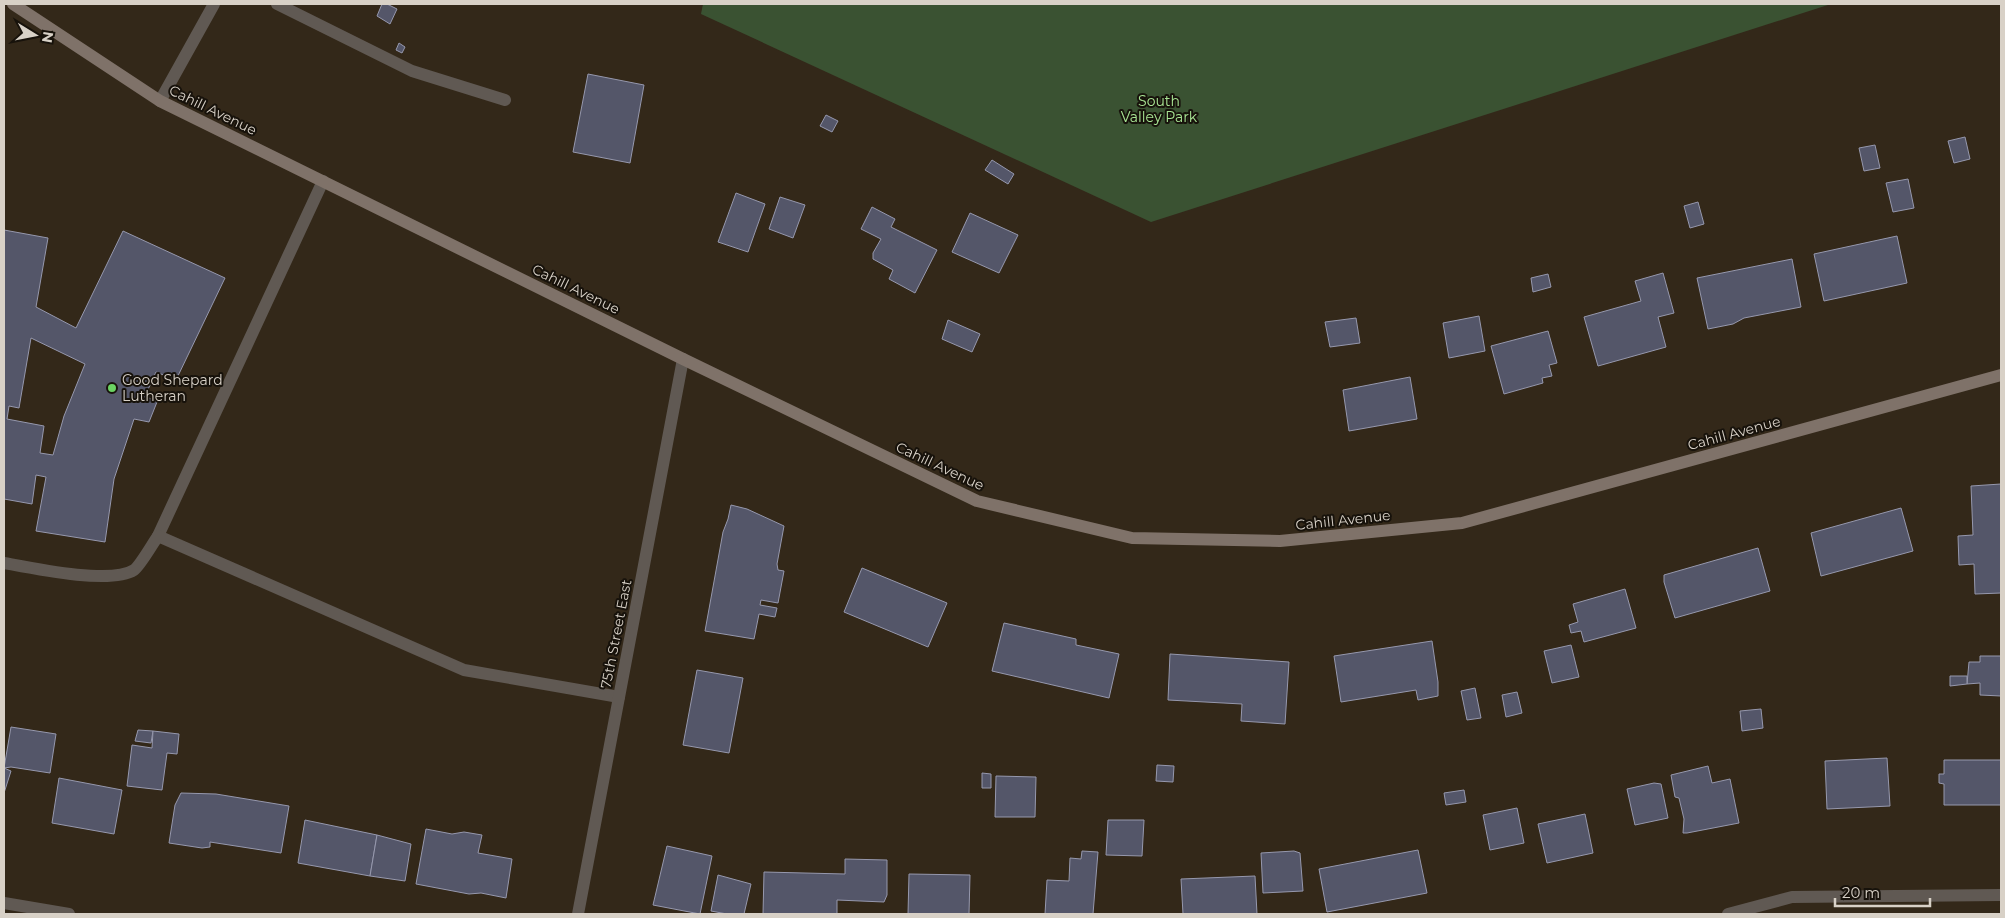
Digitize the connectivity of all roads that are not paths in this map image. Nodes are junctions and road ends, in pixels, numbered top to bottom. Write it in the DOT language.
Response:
graph roads {
  1 [pos="14,4"];
  2 [pos="214,4"];
  3 [pos="278,4"];
  4 [pos="505,100"];
  5 [pos="160,101"];
  6 [pos="323,181"];
  7 [pos="683,359"];
  8 [pos="2001,375"];
  9 [pos="158,536"];
  10 [pos="4,563"];
  11 [pos="619,697"];
  12 [pos="2001,895"];
  13 [pos="4,903"];
  14 [pos="69,914"];
  15 [pos="578,914"];
  16 [pos="1728,914"];
  1 -- 5 [label="street, Cahill Avenue"];
  2 -- 5 [label="street"];
  3 -- 4 [label="street"];
  5 -- 6 [label="street, Cahill Avenue"];
  6 -- 7 [label="street, Cahill Avenue"];
  6 -- 9 [label="street"];
  7 -- 8 [label="street, Cahill Avenue"];
  7 -- 11 [label="street, 75th Street East"];
  9 -- 10 [label="street"];
  9 -- 11 [label="street"];
  11 -- 15 [label="street, 75th Street East"];
  12 -- 16 [label="street"];
  13 -- 14 [label="street"];
}
